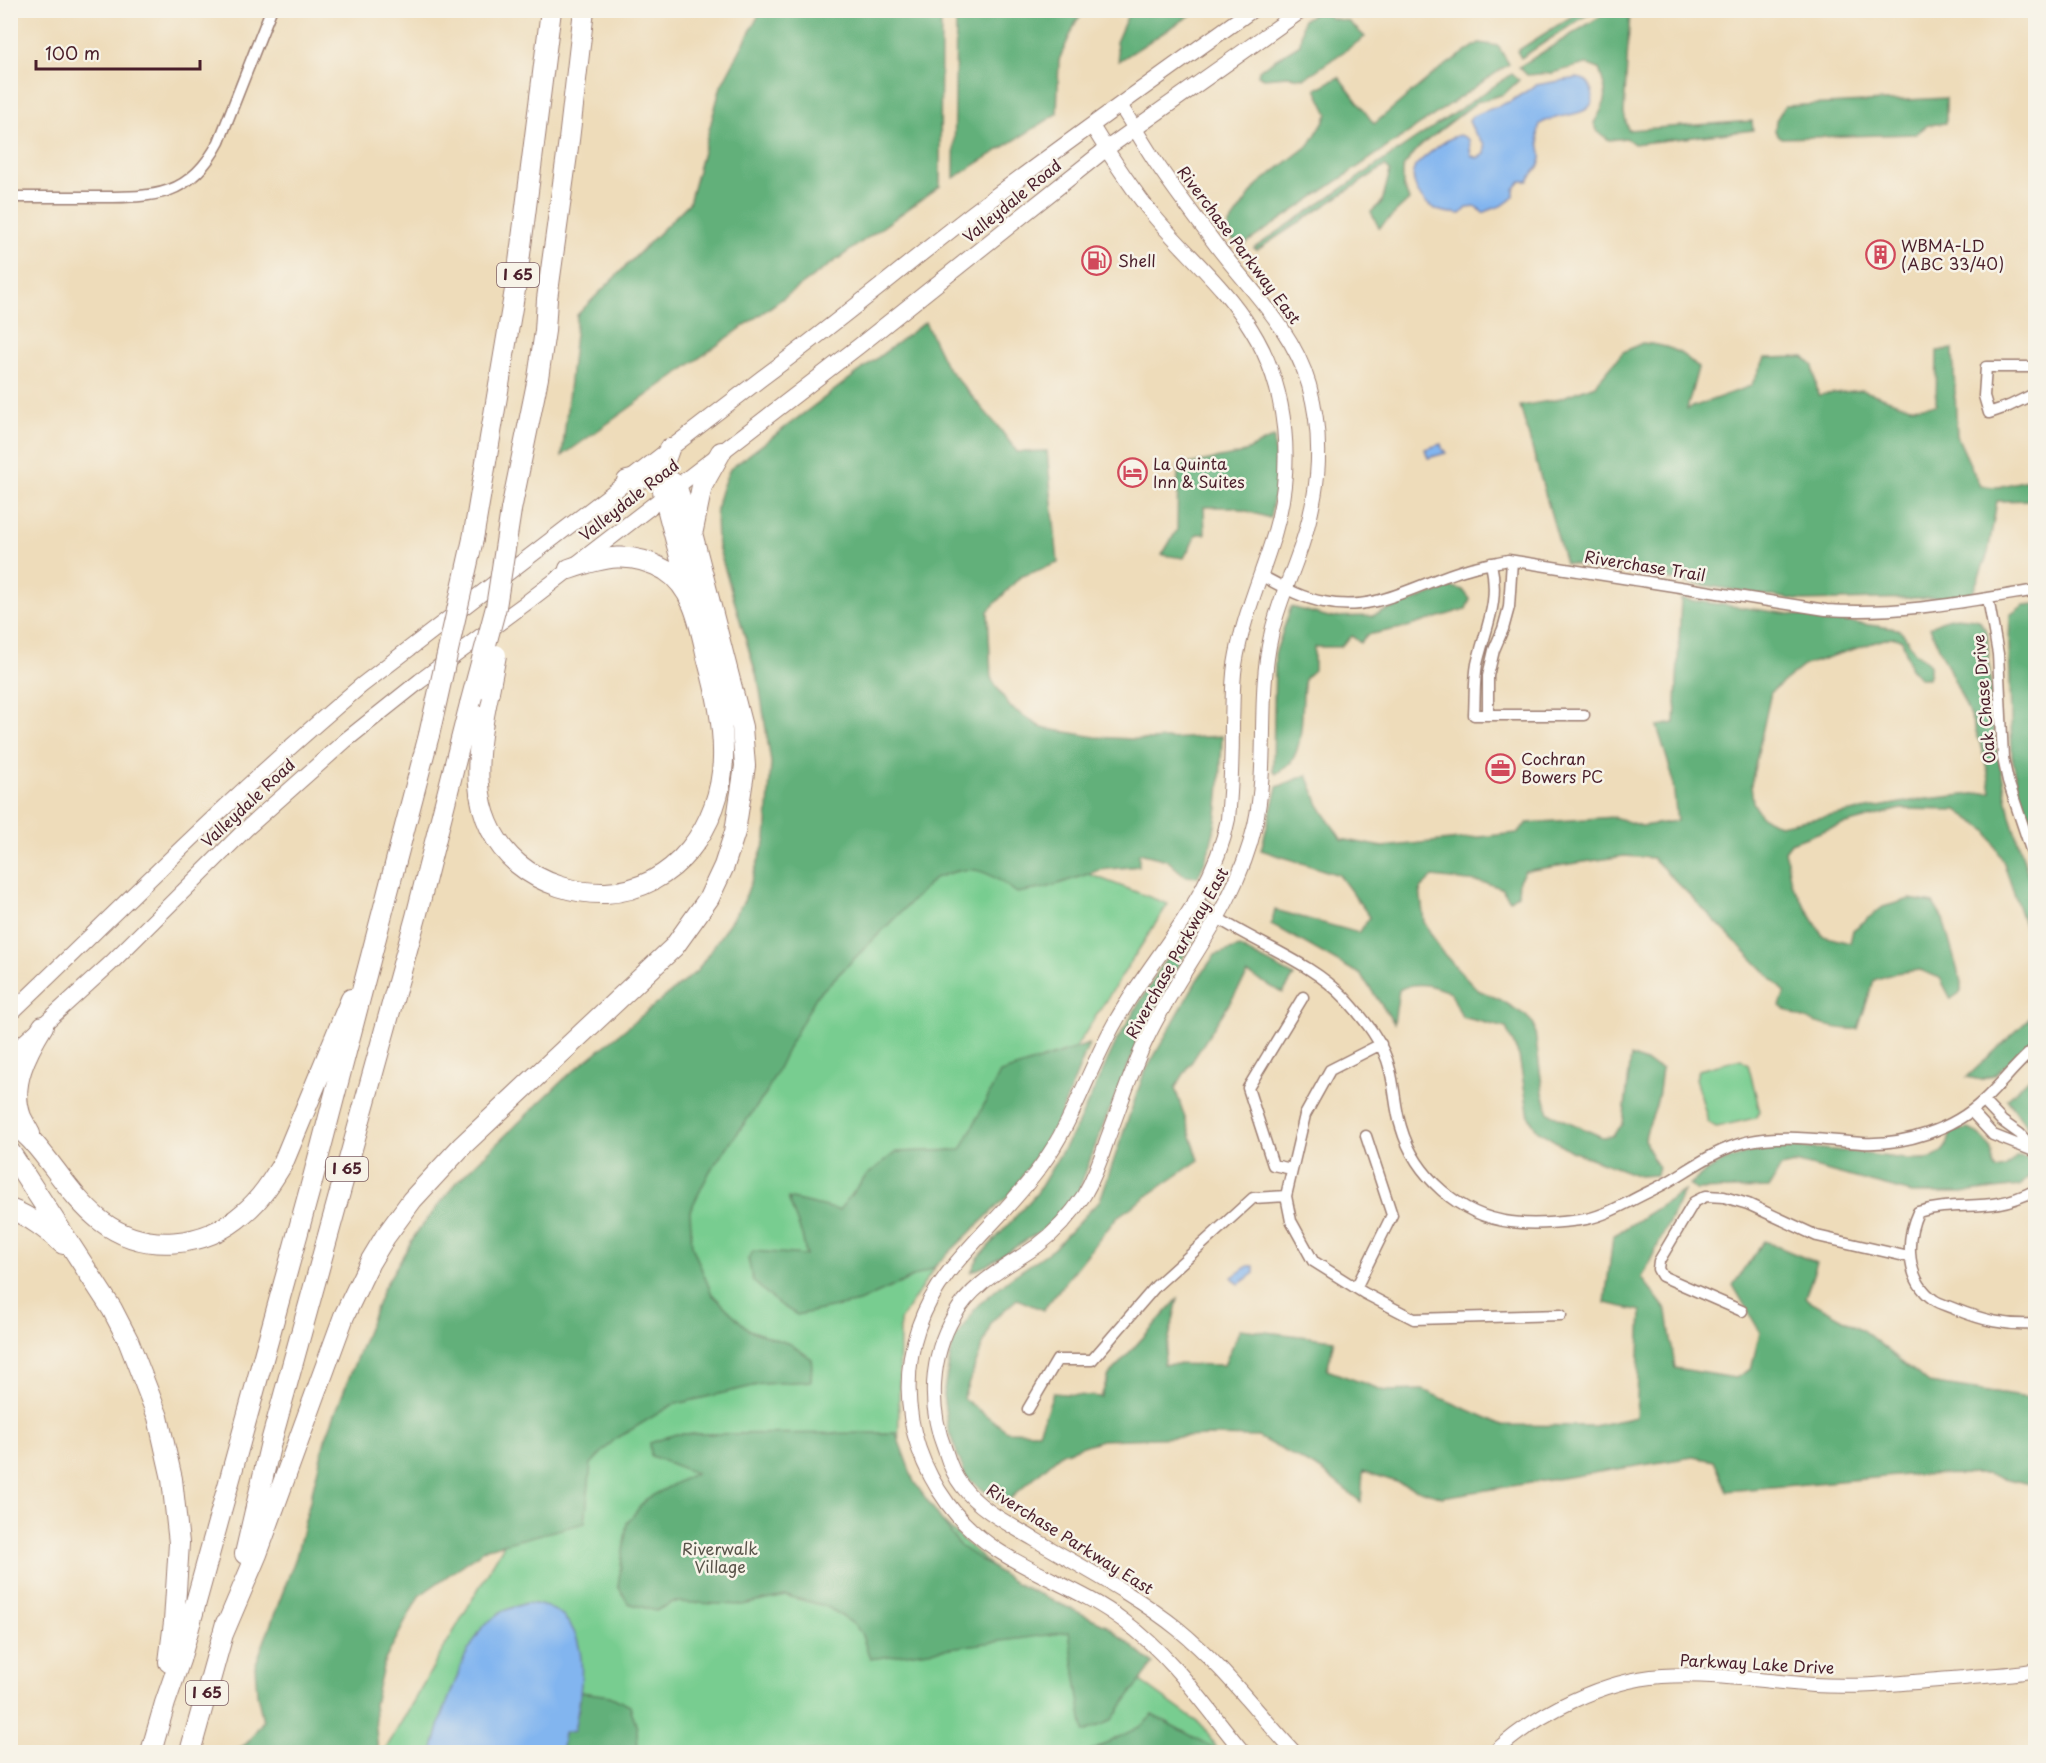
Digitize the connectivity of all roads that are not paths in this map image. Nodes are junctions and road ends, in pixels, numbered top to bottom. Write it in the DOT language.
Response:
graph roads {
  1 [pos="272,10"];
  2 [pos="551,10"];
  3 [pos="584,10"];
  4 [pos="1252,10"];
  5 [pos="1302,10"];
  6 [pos="1120,105"];
  7 [pos="1092,126"];
  8 [pos="1135,128"];
  9 [pos="1106,149"];
  10 [pos="10,196"];
  11 [pos="2036,368"];
  12 [pos="2036,393"];
  13 [pos="669,449"];
  14 [pos="721,452"];
  15 [pos="627,482"];
  16 [pos="667,485"];
  17 [pos="692,533"];
  18 [pos="1512,561"];
  19 [pos="1491,563"];
  20 [pos="569,569"];
  21 [pos="1260,575"];
  22 [pos="1285,589"];
  23 [pos="2036,590"];
  24 [pos="691,598"];
  25 [pos="1988,598"];
  26 [pos="479,701"];
  27 [pos="1584,715"];
  28 [pos="1488,716"];
  29 [pos="2036,865"];
  30 [pos="1197,900"];
  31 [pos="1218,918"];
  32 [pos="369,965"];
  33 [pos="1303,997"];
  34 [pos="10,1014"];
  35 [pos="43,1026"];
  36 [pos="1381,1044"];
  37 [pos="2036,1047"];
  38 [pos="10,1055"];
  39 [pos="1983,1101"];
  40 [pos="1971,1111"];
  41 [pos="10,1119"];
  42 [pos="1366,1136"];
  43 [pos="33,1142"];
  44 [pos="2035,1151"];
  45 [pos="10,1152"];
  46 [pos="1292,1169"];
  47 [pos="2036,1190"];
  48 [pos="1286,1196"];
  49 [pos="10,1209"];
  50 [pos="74,1251"];
  51 [pos="1909,1257"];
  52 [pos="1356,1288"];
  53 [pos="1742,1311"];
  54 [pos="1561,1315"];
  55 [pos="2036,1324"];
  56 [pos="1028,1409"];
  57 [pos="223,1634"];
  58 [pos="2036,1670"];
  59 [pos="165,1703"];
  60 [pos="151,1752"];
  61 [pos="190,1752"];
  62 [pos="1243,1752"];
  63 [pos="1294,1752"];
  64 [pos="1495,1752"];
  1 -- 10 [label="street"];
  2 -- 32 [label="highway, I 65, bridge"];
  3 -- 26 [label="highway, I 65, bridge"];
  4 -- 6 [label="main road, Valleydale Road"];
  5 -- 8 [label="main road, Valleydale Road"];
  6 -- 7 [label="main road, Valleydale Road"];
  6 -- 8 [label="street, Riverchase Parkway East"];
  7 -- 9 [label="street, Riverchase Parkway East"];
  7 -- 13 [label="main road, Valleydale Road"];
  8 -- 9 [label="main road, Valleydale Road"];
  8 -- 22 [label="street, Riverchase Parkway East"];
  9 -- 14 [label="main road, Valleydale Road"];
  9 -- 21 [label="street, Riverchase Parkway East"];
  11 -- 12 [label="street"];
  13 -- 15 [label="main road, Valleydale Road"];
  13 -- 16 [label="highway"];
  14 -- 16 [label="main road, Valleydale Road"];
  14 -- 17 [label="highway"];
  15 -- 16 [label="highway"];
  15 -- 34 [label="main road, Valleydale Road"];
  16 -- 17 [label="highway"];
  16 -- 20 [label="main road, Valleydale Road"];
  16 -- 24 [label="highway"];
  17 -- 57 [label="highway"];
  18 -- 19 [label="street, Riverchase Trail"];
  18 -- 25 [label="street, Riverchase Trail"];
  18 -- 28 [label="street"];
  19 -- 22 [label="street, Riverchase Trail"];
  19 -- 28 [label="street"];
  20 -- 24 [label="highway"];
  20 -- 35 [label="main road, Valleydale Road"];
  21 -- 22 [label="street, Riverchase Trail"];
  21 -- 30 [label="street, Riverchase Parkway East"];
  22 -- 31 [label="street, Riverchase Parkway East"];
  23 -- 25 [label="street, Riverchase Trail"];
  24 -- 26 [label="highway"];
  25 -- 29 [label="street, Oak Chase Drive"];
  26 -- 57 [label="highway, I 65"];
  27 -- 28 [label="street"];
  30 -- 31 [label="street"];
  30 -- 62 [label="street, Riverchase Parkway East"];
  31 -- 36 [label="street"];
  31 -- 63 [label="street, Riverchase Parkway East"];
  32 -- 43 [label="highway"];
  32 -- 59 [label="highway, I 65"];
  33 -- 46 [label="street"];
  35 -- 38 [label="main road, Valleydale Road"];
  35 -- 43 [label="highway"];
  36 -- 40 [label="street"];
  36 -- 46 [label="street"];
  37 -- 39 [label="street"];
  39 -- 40 [label="street"];
  39 -- 44 [label="street"];
  40 -- 44 [label="street"];
  41 -- 43 [label="highway"];
  42 -- 52 [label="street"];
  45 -- 50 [label="highway"];
  46 -- 48 [label="street"];
  47 -- 51 [label="street"];
  48 -- 52 [label="street"];
  48 -- 56 [label="street"];
  49 -- 50 [label="highway"];
  50 -- 59 [label="highway"];
  51 -- 53 [label="street"];
  51 -- 55 [label="street"];
  52 -- 54 [label="street"];
  57 -- 61 [label="highway, I 65"];
  58 -- 64 [label="street, Parkway Lake Drive"];
  59 -- 60 [label="highway, I 65"];
}
